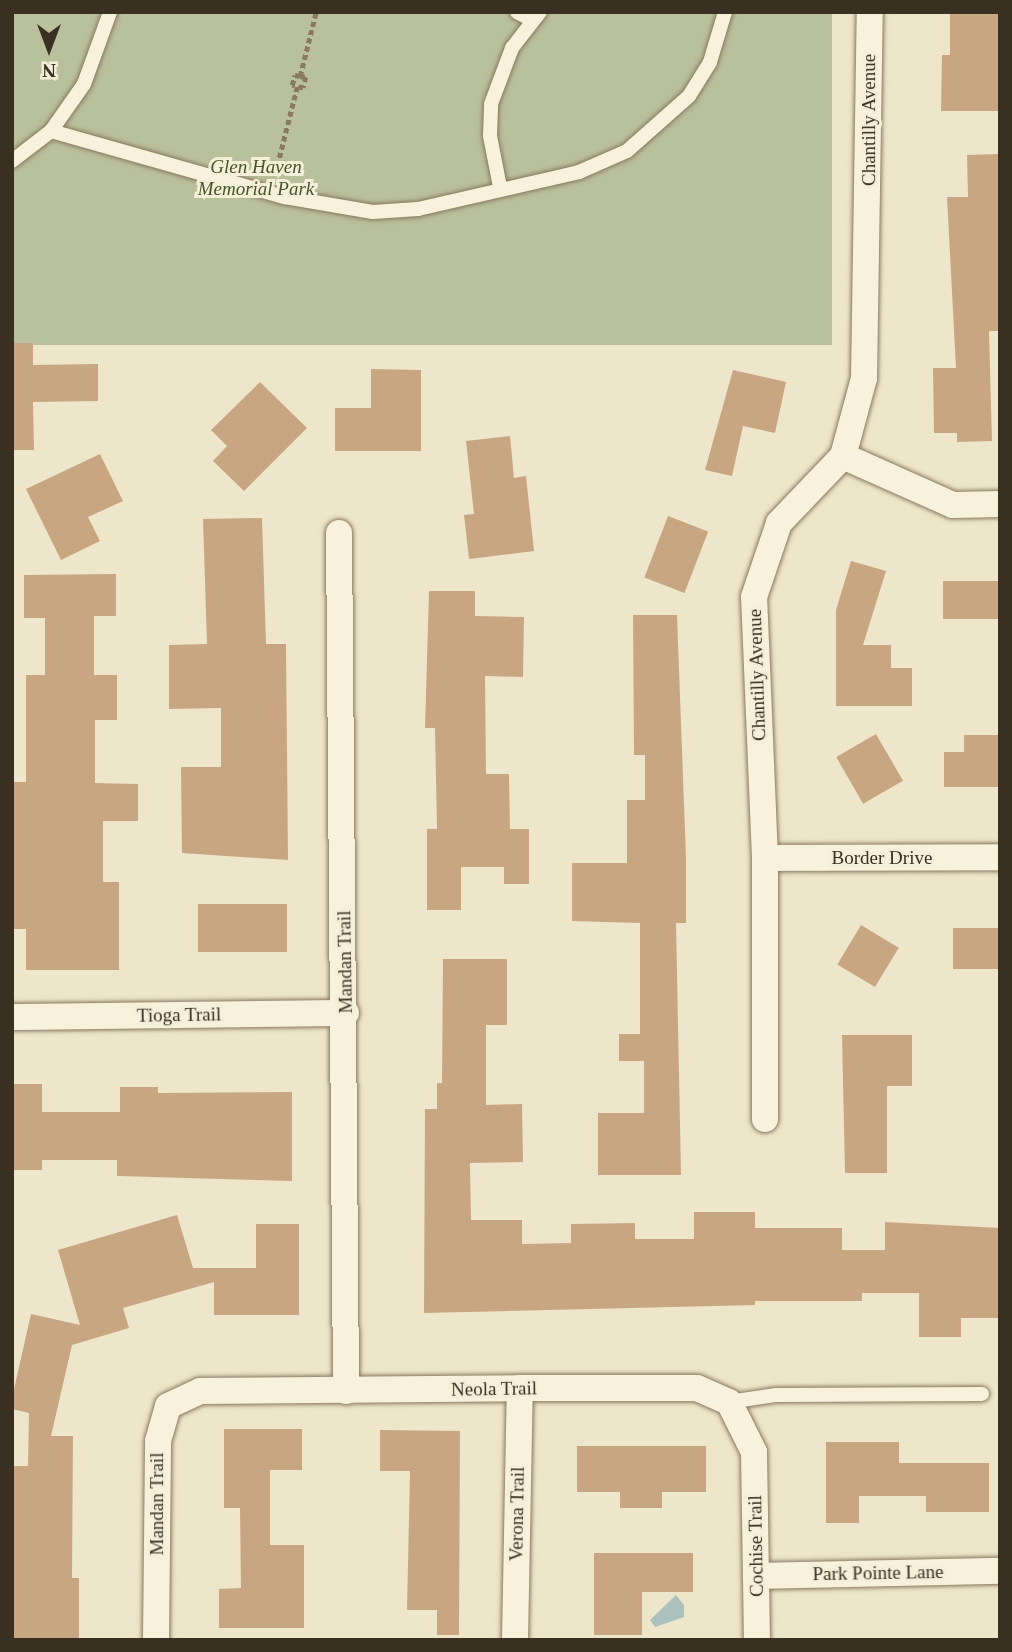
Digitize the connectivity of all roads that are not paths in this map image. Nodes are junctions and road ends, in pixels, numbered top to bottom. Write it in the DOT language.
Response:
graph roads {
  1 [pos="110,12"];
  2 [pos="517,12"];
  3 [pos="725,12"];
  4 [pos="870,12"];
  5 [pos="536,16"];
  6 [pos="51,131"];
  7 [pos="12,161"];
  8 [pos="500,187"];
  9 [pos="843,456"];
  10 [pos="1000,504"];
  11 [pos="339,533"];
  12 [pos="1000,857"];
  13 [pos="765,858"];
  14 [pos="346,1013"];
  15 [pos="12,1017"];
  16 [pos="765,1119"];
  17 [pos="520,1388"];
  18 [pos="200,1391"];
  19 [pos="346,1391"];
  20 [pos="982,1394"];
  21 [pos="729,1402"];
  22 [pos="1000,1571"];
  23 [pos="756,1576"];
  24 [pos="156,1640"];
  25 [pos="515,1640"];
  26 [pos="757,1640"];
  1 -- 6 [label="lane"];
  2 -- 5 [label="lane"];
  3 -- 8 [label="lane"];
  4 -- 9 [label="street, Chantilly Avenue"];
  5 -- 8 [label="lane"];
  6 -- 7 [label="lane"];
  6 -- 8 [label="lane"];
  9 -- 10 [label="street"];
  9 -- 13 [label="street, Chantilly Avenue"];
  11 -- 14 [label="street, Mandan Trail"];
  12 -- 13 [label="street, Border Drive"];
  13 -- 16 [label="street, Chantilly Avenue"];
  14 -- 15 [label="street, Tioga Trail"];
  14 -- 19 [label="street, Mandan Trail"];
  17 -- 19 [label="street, Neola Trail"];
  17 -- 21 [label="street, Neola Trail"];
  17 -- 25 [label="street, Verona Trail"];
  18 -- 19 [label="street, Neola Trail"];
  18 -- 24 [label="street, Mandan Trail"];
  20 -- 21 [label="lane"];
  21 -- 23 [label="street, Cochise Trail"];
  22 -- 23 [label="street, Park Pointe Lane"];
  23 -- 26 [label="street, Cochise Trail"];
}
